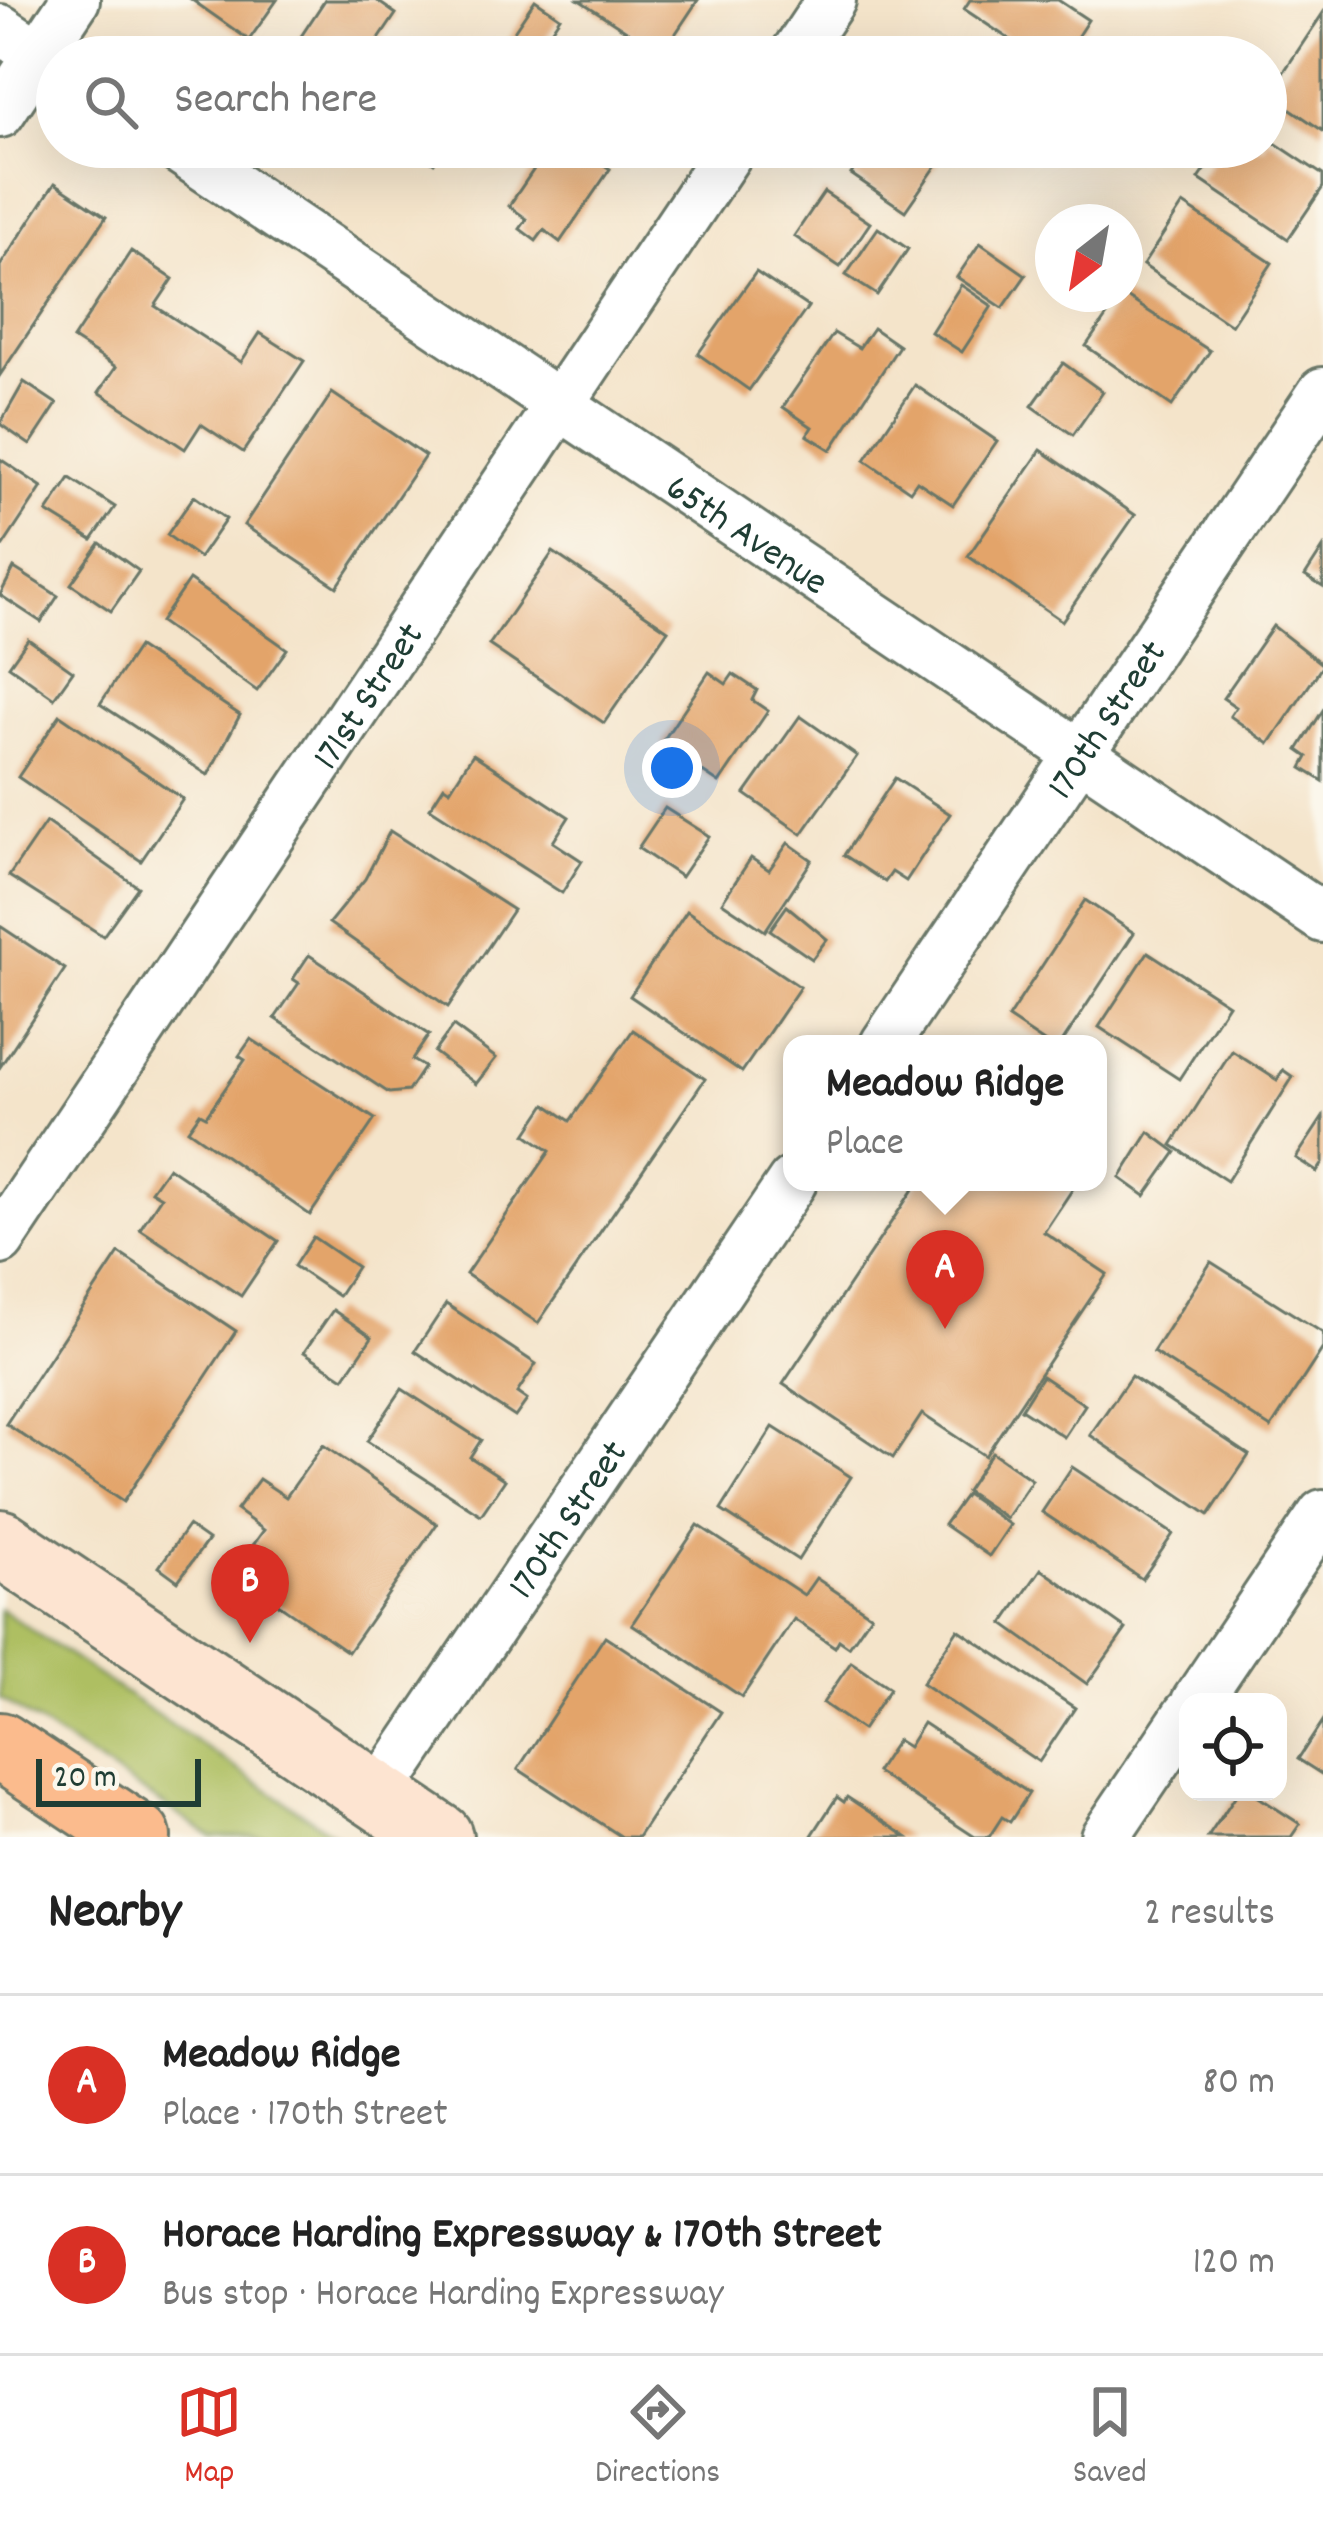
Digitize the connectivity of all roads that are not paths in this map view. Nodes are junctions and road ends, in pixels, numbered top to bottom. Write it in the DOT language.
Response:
graph roads {
  1 [pos="75,0"];
  2 [pos="831,0"];
  3 [pos="44,36"];
  4 [pos="807,36"];
  5 [pos="32,50"];
  6 [pos="0,113"];
  7 [pos="207,168"];
  8 [pos="718,168"];
  9 [pos="1323,392"];
  10 [pos="559,404"];
  11 [pos="1080,754"];
  12 [pos="1323,918"];
  13 [pos="891,1035"];
  14 [pos="786,1191"];
  15 [pos="0,1240"];
  16 [pos="1323,1514"];
  17 [pos="0,1543"];
  18 [pos="1202,1693"];
  19 [pos="1179,1727"];
  20 [pos="0,1745"];
  21 [pos="377,1796"];
  22 [pos="137,1837"];
  23 [pos="439,1837"];
  24 [pos="1105,1837"];
  1 -- 3 [label="street"];
  2 -- 4 [label="street"];
  5 -- 6 [label="street"];
  7 -- 10 [label="street, 65th Avenue"];
  8 -- 10 [label="street, 171st Street"];
  9 -- 11 [label="street, 170th Street"];
  10 -- 11 [label="street, 65th Avenue"];
  10 -- 15 [label="street, 171st Street"];
  11 -- 12 [label="street, 65th Avenue"];
  11 -- 13 [label="street, 170th Street"];
  14 -- 21 [label="street, 170th Street"];
  16 -- 18 [label="street"];
  17 -- 21 [label="main road"];
  19 -- 24 [label="street"];
  20 -- 22 [label="highway"];
  21 -- 23 [label="main road"];
}
